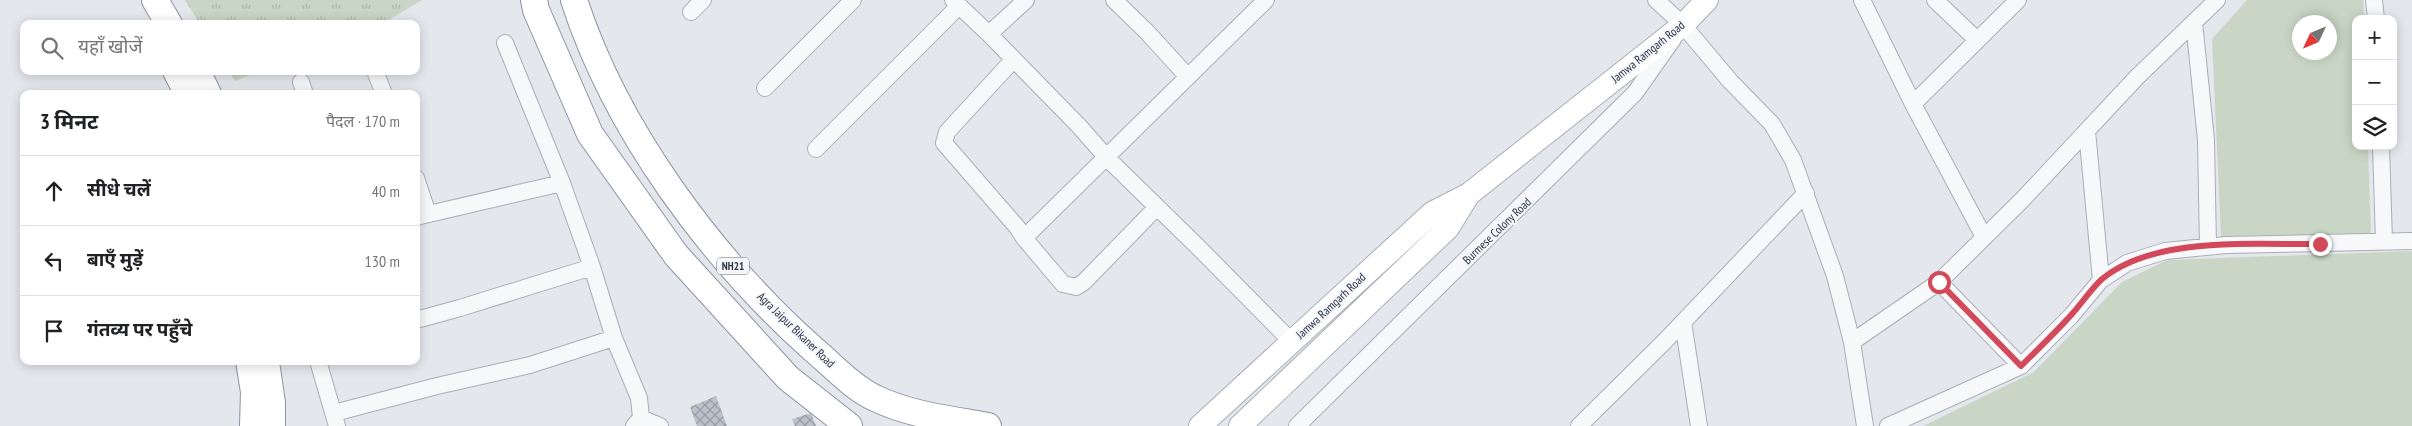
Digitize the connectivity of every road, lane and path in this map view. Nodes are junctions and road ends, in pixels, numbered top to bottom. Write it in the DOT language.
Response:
graph roads {
  1 [pos="136,0"];
  2 [pos="155,0"];
  3 [pos="534,0"];
  4 [pos="574,0"];
  5 [pos="703,0"];
  6 [pos="853,0"];
  7 [pos="1026,0"];
  8 [pos="1114,0"];
  9 [pos="1656,0"];
  10 [pos="1707,0"];
  11 [pos="1862,0"];
  12 [pos="1935,0"];
  13 [pos="2018,0"];
  14 [pos="2217,0"];
  15 [pos="2374,0"];
  16 [pos="1264,1"];
  17 [pos="956,3"];
  18 [pos="691,12"];
  19 [pos="2376,15"];
  20 [pos="148,20"];
  21 [pos="167,20"];
  22 [pos="2194,22"];
  23 [pos="1683,25"];
  24 [pos="989,34"];
  25 [pos="1977,40"];
  26 [pos="505,43"];
  27 [pos="1013,60"];
  28 [pos="178,75"];
  29 [pos="199,75"];
  30 [pos="377,75"];
  31 [pos="1188,77"];
  32 [pos="765,88"];
  33 [pos="186,90"];
  34 [pos="206,90"];
  35 [pos="383,90"];
  36 [pos="1913,104"];
  37 [pos="2087,131"];
  38 [pos="816,149"];
  39 [pos="2381,150"];
  40 [pos="1107,158"];
  41 [pos="562,183"];
  42 [pos="1806,193"];
  43 [pos="1469,194"];
  44 [pos="420,203"];
  45 [pos="1157,208"];
  46 [pos="422,216"];
  47 [pos="1984,237"];
  48 [pos="1024,238"];
  49 [pos="2412,241"];
  50 [pos="2384,242"];
  51 [pos="2208,247"];
  52 [pos="592,267"];
  53 [pos="2101,280"];
  54 [pos="1939,282"];
  55 [pos="420,319"];
  56 [pos="1683,322"];
  57 [pos="614,338"];
  58 [pos="1292,342"];
  59 [pos="1852,342"];
  60 [pos="250,365"];
  61 [pos="267,365"];
  62 [pos="319,365"];
  63 [pos="2021,366"];
  64 [pos="336,419"];
  65 [pos="638,422"];
  66 [pos="253,426"];
  67 [pos="272,426"];
  68 [pos="660,426"];
  69 [pos="849,426"];
  70 [pos="988,426"];
  71 [pos="1200,426"];
  72 [pos="1240,426"];
  73 [pos="1297,426"];
  74 [pos="1579,426"];
  75 [pos="1699,426"];
  76 [pos="1865,426"];
  77 [pos="1888,426"];
  1 -- 20 [label="highway"];
  2 -- 21 [label="highway"];
  3 -- 69 [label="highway, NH21"];
  4 -- 70 [label="highway, Agra Jaipur Bikaner Road / NH21"];
  5 -- 18 [label="street"];
  6 -- 32 [label="street"];
  7 -- 24 [label="street"];
  8 -- 31 [label="street"];
  9 -- 23 [label="street"];
  10 -- 23 [label="main road, Jamwa Ramgarh Road"];
  11 -- 36 [label="street"];
  12 -- 25 [label="street"];
  13 -- 25 [label="street"];
  14 -- 22 [label="street"];
  15 -- 19 [label="street"];
  16 -- 31 [label="street"];
  17 -- 24 [label="street"];
  17 -- 38 [label="street"];
  22 -- 37 [label="street"];
  22 -- 51 [label="street"];
  23 -- 42 [label="street"];
  23 -- 43 [label="main road, Jamwa Ramgarh Road"];
  23 -- 73 [label="street, Burmese Colony Road"];
  24 -- 27 [label="street"];
  25 -- 36 [label="street"];
  26 -- 41 [label="street"];
  27 -- 40 [label="street"];
  27 -- 48 [label="street"];
  28 -- 33 [label="highway"];
  29 -- 34 [label="highway"];
  30 -- 35 [label="street"];
  31 -- 40 [label="street"];
  36 -- 47 [label="street"];
  37 -- 47 [label="street"];
  37 -- 53 [label="street"];
  39 -- 50 [label="street"];
  40 -- 45 [label="street"];
  40 -- 48 [label="street"];
  41 -- 46 [label="street"];
  41 -- 52 [label="street"];
  42 -- 56 [label="street"];
  42 -- 59 [label="street"];
  43 -- 58 [label="main road, Jamwa Ramgarh Road"];
  43 -- 72 [label="main road, Jamwa Ramgarh Road"];
  44 -- 46 [label="street"];
  45 -- 48 [label="street"];
  45 -- 58 [label="street"];
  47 -- 54 [label="street"];
  49 -- 50 [label="street"];
  50 -- 51 [label="street"];
  51 -- 53 [label="street"];
  52 -- 55 [label="street"];
  52 -- 57 [label="street"];
  53 -- 63 [label="street"];
  54 -- 59 [label="street"];
  54 -- 63 [label="street"];
  56 -- 74 [label="street"];
  56 -- 75 [label="street"];
  57 -- 64 [label="street"];
  57 -- 65 [label="street"];
  58 -- 71 [label="main road, Jamwa Ramgarh Road"];
  59 -- 76 [label="street"];
  60 -- 66 [label="highway"];
  61 -- 67 [label="highway"];
  62 -- 64 [label="street"];
  63 -- 77 [label="street"];
  65 -- 68 [label="street"];
}
